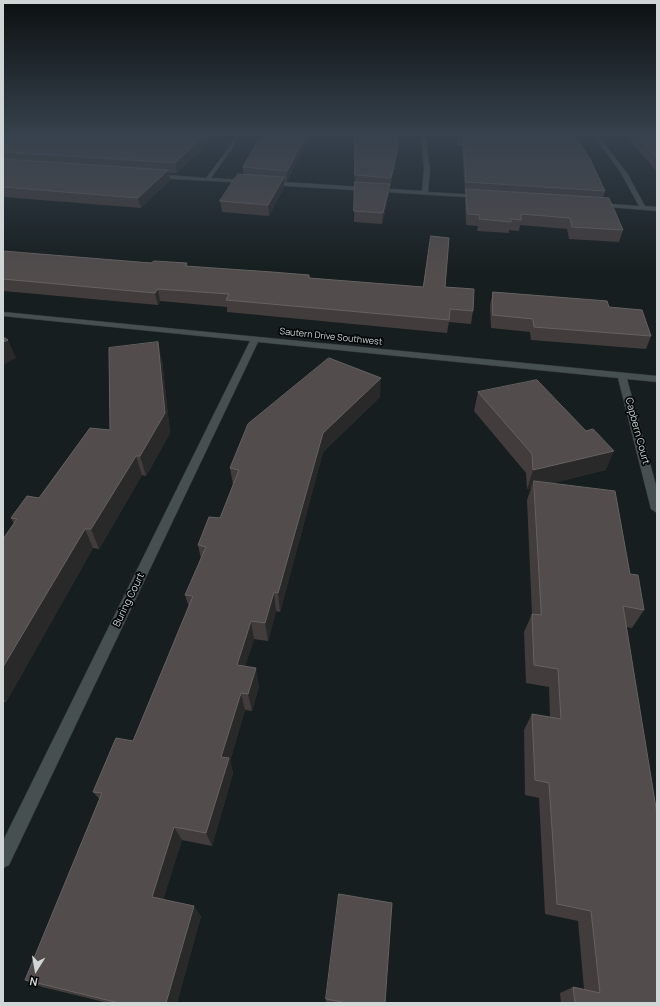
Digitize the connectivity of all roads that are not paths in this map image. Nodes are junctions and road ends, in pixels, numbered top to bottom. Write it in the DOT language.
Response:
graph roads {
  1 [pos="223,180"];
  2 [pos="426,180"];
  3 [pos="628,180"];
  4 [pos="255,182"];
  5 [pos="262,183"];
  6 [pos="425,194"];
  7 [pos="487,198"];
  8 [pos="589,205"];
  9 [pos="644,208"];
  10 [pos="657,209"];
  11 [pos="3,314"];
  12 [pos="255,340"];
  13 [pos="622,376"];
  14 [pos="657,380"];
  15 [pos="657,509"];
  16 [pos="3,860"];
  1 -- 4 [label="street"];
  2 -- 6 [label="street"];
  3 -- 9 [label="street"];
  5 -- 6 [label="street"];
  6 -- 7 [label="street"];
  8 -- 9 [label="street"];
  9 -- 10 [label="street"];
  11 -- 12 [label="street, Sautern Drive Southwest"];
  12 -- 13 [label="street, Sautern Drive Southwest"];
  12 -- 16 [label="street, Buring Court"];
  13 -- 14 [label="street, Sautern Drive Southwest"];
  13 -- 15 [label="street, Capbern Court"];
}
